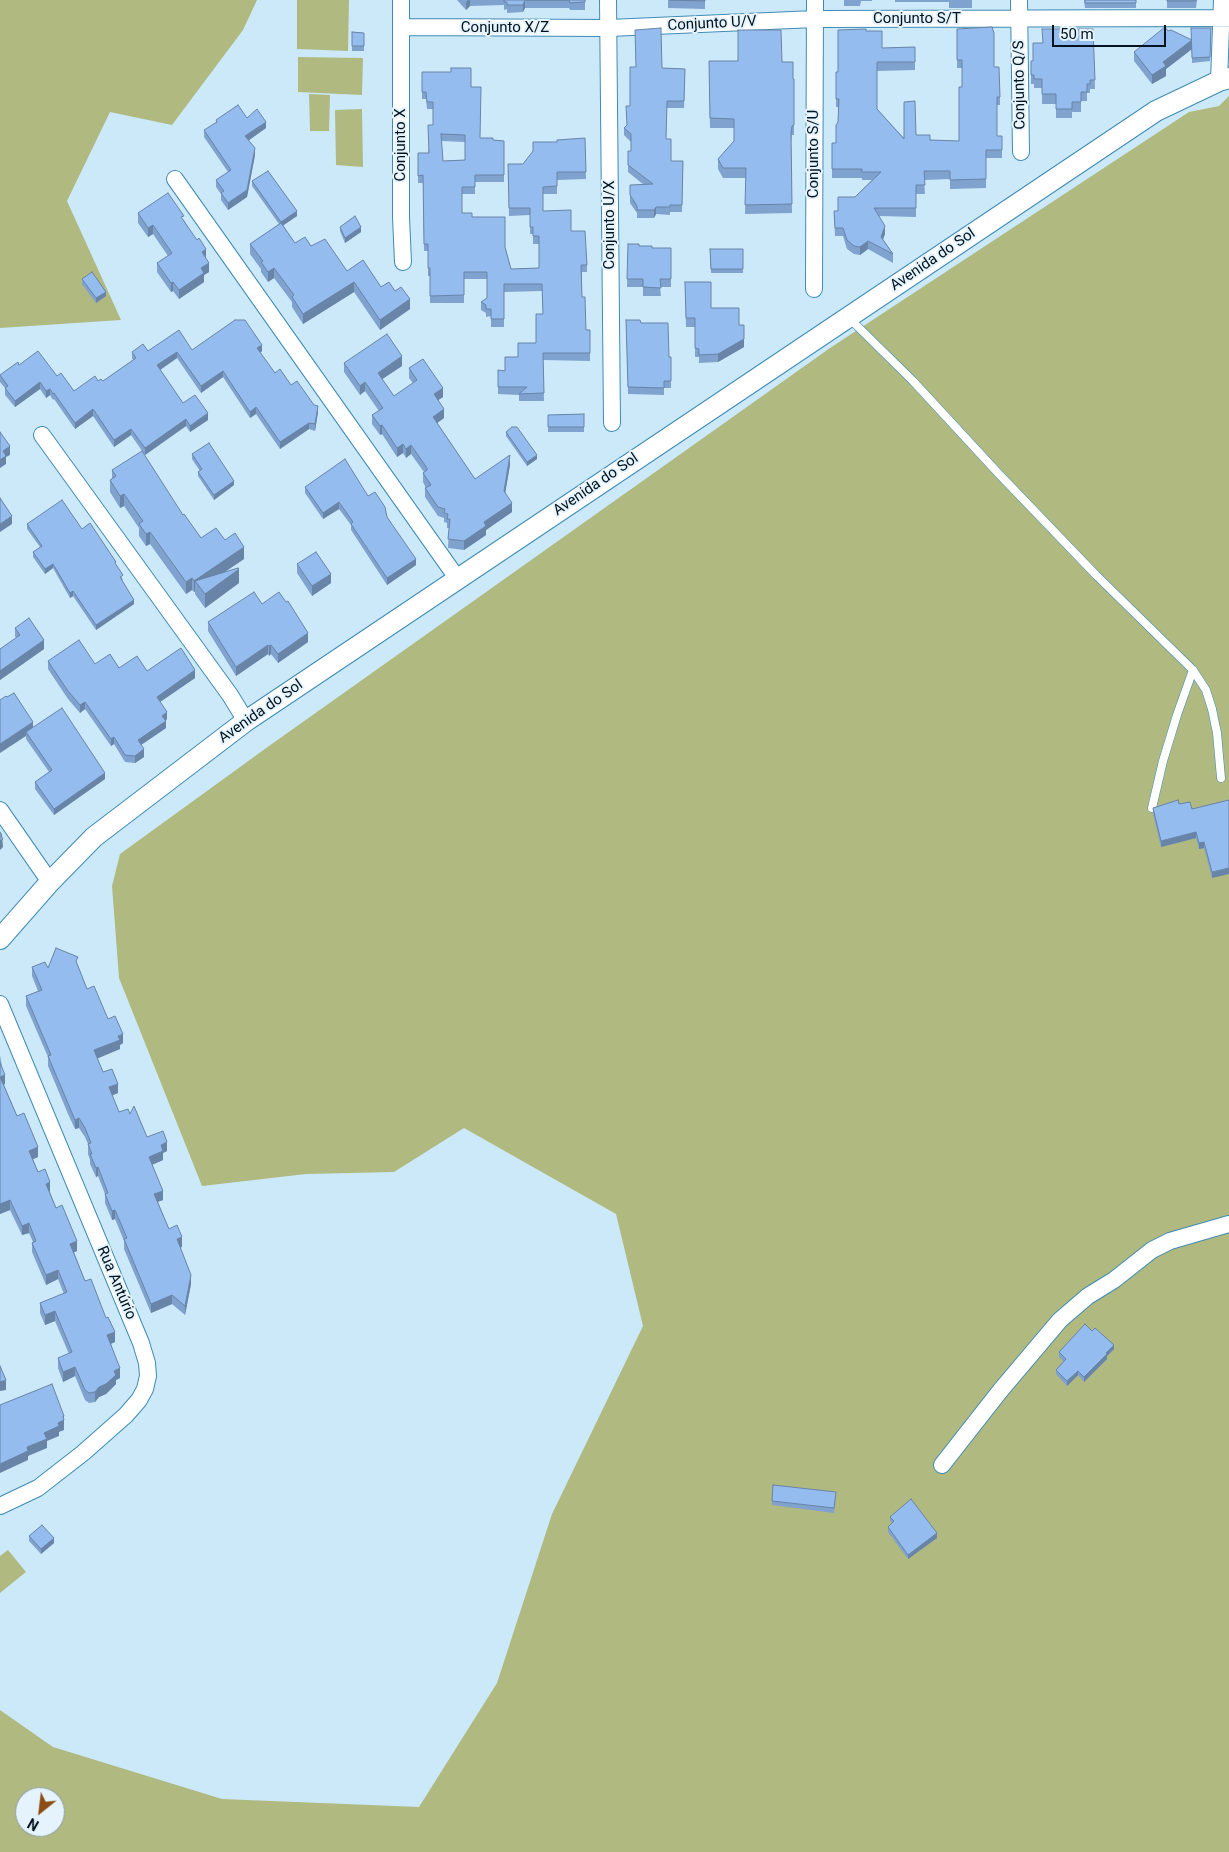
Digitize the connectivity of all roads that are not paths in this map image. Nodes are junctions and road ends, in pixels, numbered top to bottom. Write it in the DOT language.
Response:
graph roads {
  1 [pos="401,0"];
  2 [pos="608,0"];
  3 [pos="814,0"];
  4 [pos="1019,0"];
  5 [pos="1222,0"];
  6 [pos="1019,18"];
  7 [pos="1225,18"];
  8 [pos="815,19"];
  9 [pos="402,27"];
  10 [pos="609,28"];
  11 [pos="1224,80"];
  12 [pos="1021,152"];
  13 [pos="174,178"];
  14 [pos="403,262"];
  15 [pos="814,289"];
  16 [pos="847,317"];
  17 [pos="612,422"];
  18 [pos="42,435"];
  19 [pos="457,578"];
  20 [pos="1193,670"];
  21 [pos="246,721"];
  22 [pos="1221,778"];
  23 [pos="1152,808"];
  24 [pos="0,810"];
  25 [pos="50,882"];
  26 [pos="0,939"];
  27 [pos="0,1004"];
  28 [pos="1229,1224"];
  29 [pos="942,1465"];
  30 [pos="0,1506"];
  1 -- 9 [label="street, Conjunto X"];
  2 -- 10 [label="street, Conjunto U/X"];
  3 -- 8 [label="street, Conjunto S/U"];
  4 -- 6 [label="street, Conjunto Q/S"];
  5 -- 7 [label="street"];
  6 -- 7 [label="street, Conjunto S/T"];
  6 -- 8 [label="street, Conjunto S/T"];
  6 -- 12 [label="street, Conjunto Q/S"];
  7 -- 11 [label="street"];
  8 -- 10 [label="street, Conjunto U/V"];
  8 -- 15 [label="street, Conjunto S/U"];
  9 -- 10 [label="street, Conjunto X/Z"];
  9 -- 14 [label="street, Conjunto X"];
  10 -- 17 [label="street, Conjunto U/X"];
  11 -- 16 [label="street, Avenida do Sol"];
  13 -- 19 [label="street"];
  16 -- 19 [label="street, Avenida do Sol"];
  16 -- 20 [label="lane"];
  18 -- 21 [label="street"];
  19 -- 21 [label="street, Avenida do Sol"];
  20 -- 22 [label="lane"];
  20 -- 23 [label="lane"];
  21 -- 25 [label="street, Avenida do Sol"];
  24 -- 25 [label="street"];
  25 -- 26 [label="street, Avenida do Sol"];
  27 -- 30 [label="street, Rua Antúrio"];
  28 -- 29 [label="street"];
}
